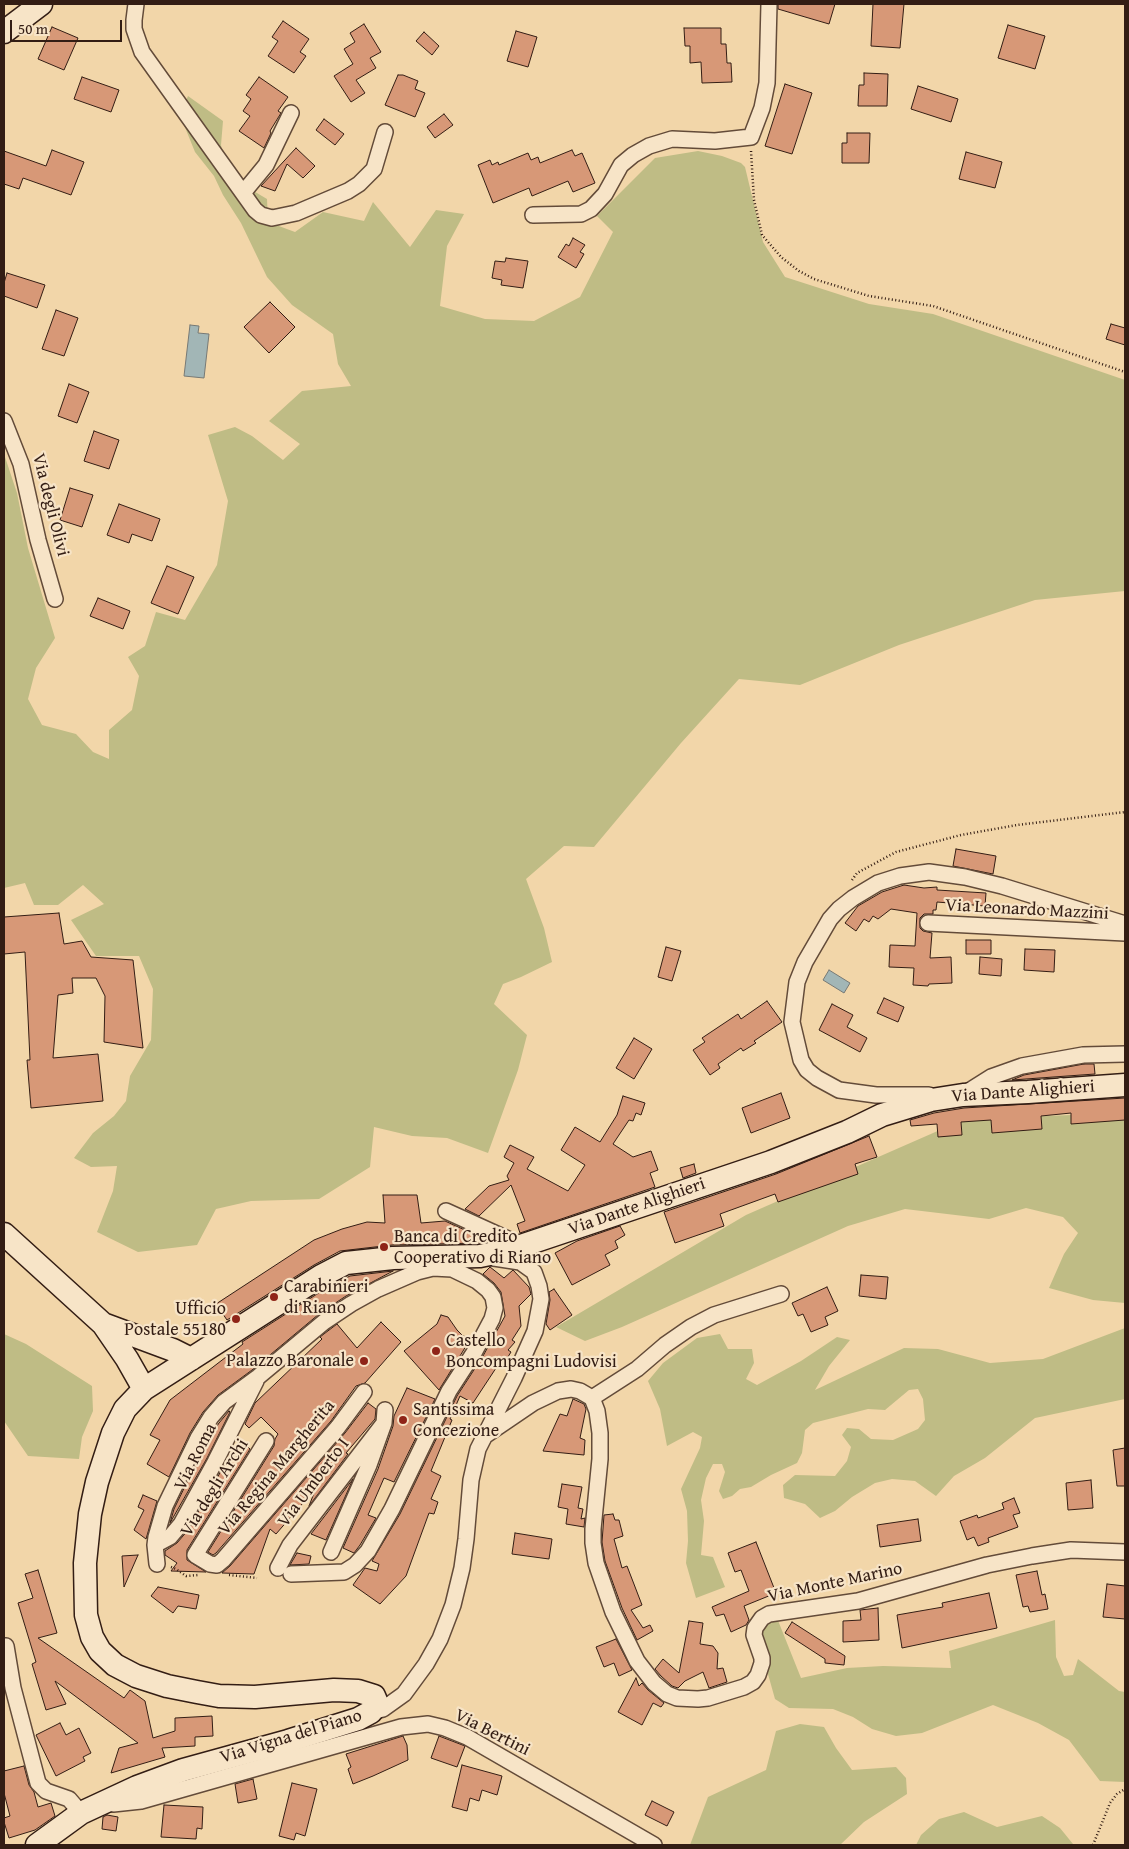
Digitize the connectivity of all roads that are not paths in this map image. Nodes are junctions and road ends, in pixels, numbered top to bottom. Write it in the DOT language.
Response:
graph roads {
  1 [pos="41,4"];
  2 [pos="136,4"];
  3 [pos="769,4"];
  4 [pos="4,32"];
  5 [pos="291,113"];
  6 [pos="385,132"];
  7 [pos="243,193"];
  8 [pos="533,215"];
  9 [pos="4,421"];
  10 [pos="55,599"];
  11 [pos="928,923"];
  12 [pos="1125,924"];
  13 [pos="1125,933"];
  14 [pos="1125,1054"];
  15 [pos="1125,1085"];
  16 [pos="962,1095"];
  17 [pos="446,1211"];
  18 [pos="4,1234"];
  19 [pos="523,1246"];
  20 [pos="480,1256"];
  21 [pos="430,1265"];
  22 [pos="781,1294"];
  23 [pos="103,1324"];
  24 [pos="191,1359"];
  25 [pos="258,1377"];
  26 [pos="144,1389"];
  27 [pos="364,1392"];
  28 [pos="592,1398"];
  29 [pos="483,1437"];
  30 [pos="266,1441"];
  31 [pos="155,1545"];
  32 [pos="331,1552"];
  33 [pos="1125,1552"];
  34 [pos="195,1555"];
  35 [pos="157,1564"];
  36 [pos="6,1646"];
  37 [pos="372,1712"];
  38 [pos="88,1809"];
  39 [pos="37,1845"];
  40 [pos="654,1845"];
  1 -- 4 [label="main road"];
  2 -- 7 [label="street"];
  3 -- 8 [label="street"];
  5 -- 7 [label="street"];
  6 -- 7 [label="street"];
  9 -- 10 [label="street, Via degli Olivi"];
  11 -- 13 [label="street, Via Leonardo Mazzini"];
  12 -- 16 [label="street"];
  14 -- 16 [label="street"];
  15 -- 16 [label="main road, Via Dante Alighieri"];
  16 -- 19 [label="main road, Via Dante Alighieri"];
  17 -- 19 [label="street"];
  18 -- 23 [label="main road"];
  19 -- 20 [label="main road, Via Dante Alighieri"];
  20 -- 21 [label="main road, Via Dante Alighieri"];
  20 -- 29 [label="street"];
  21 -- 24 [label="main road, Via Dante Alighieri"];
  21 -- 25 [label="street"];
  21 -- 32 [label="street, Via Umberto I"];
  22 -- 28 [label="street"];
  23 -- 24 [label="main road"];
  23 -- 26 [label="main road"];
  24 -- 26 [label="main road, Via Dante Alighieri"];
  25 -- 31 [label="street, Via Roma"];
  25 -- 31 [label="street"];
  26 -- 37 [label="main road, Via Vigna del Piano"];
  27 -- 34 [label="street, Via Regina Margherita"];
  28 -- 29 [label="street"];
  28 -- 33 [label="street, Via Monte Marino"];
  29 -- 37 [label="street"];
  30 -- 34 [label="street, Via degli Archi"];
  31 -- 35 [label="street"];
  36 -- 38 [label="street"];
  37 -- 38 [label="main road, Via Vigna del Piano"];
  38 -- 39 [label="main road, Via Vigna del Piano"];
  38 -- 40 [label="street, Via Bertini"];
}
